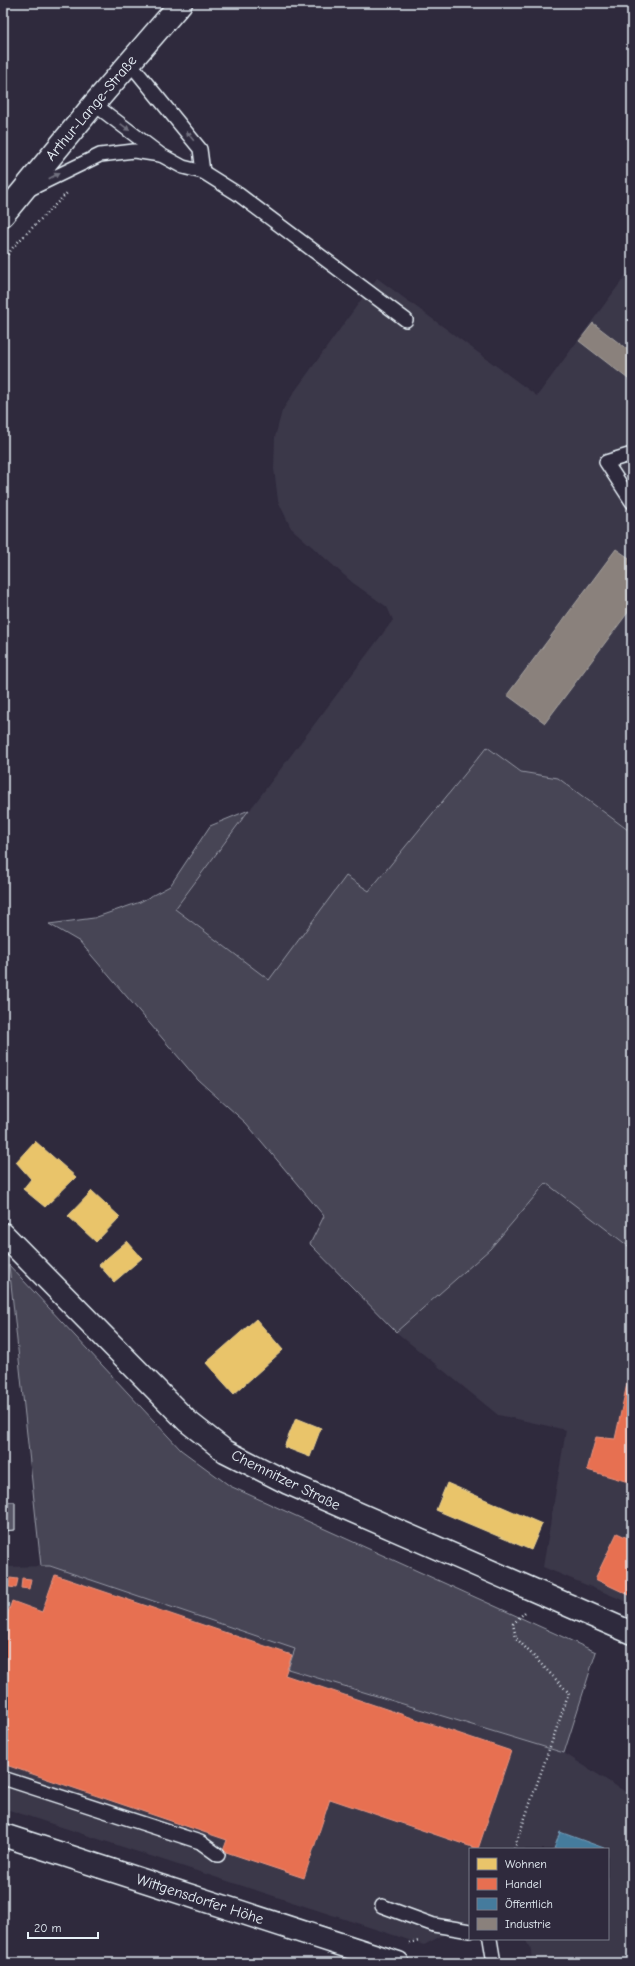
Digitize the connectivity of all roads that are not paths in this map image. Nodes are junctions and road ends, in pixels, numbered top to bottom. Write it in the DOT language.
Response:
graph roads {
  1 [pos="181,3"];
  2 [pos="130,62"];
  3 [pos="94,104"];
  4 [pos="161,156"];
  5 [pos="203,172"];
  6 [pos="20,195"];
  7 [pos="3,215"];
  8 [pos="406,320"];
  9 [pos="632,454"];
  10 [pos="632,502"];
  11 [pos="3,1234"];
  12 [pos="632,1633"];
  13 [pos="3,1778"];
  14 [pos="3,1835"];
  15 [pos="218,1855"];
  16 [pos="382,1906"];
  17 [pos="469,1931"];
  18 [pos="490,1940"];
  19 [pos="398,1963"];
  20 [pos="494,1963"];
  1 -- 2 [label="street, Arthur-Lange-Straße"];
  2 -- 3 [label="street, Arthur-Lange-Straße"];
  5 -- 2 [label="lane, one-way"];
  3 -- 4 [label="lane, one-way"];
  3 -- 6 [label="street, Arthur-Lange-Straße"];
  4 -- 5 [label="lane"];
  6 -- 4 [label="lane, one-way"];
  5 -- 8 [label="lane"];
  6 -- 7 [label="street, Arthur-Lange-Straße"];
  9 -- 10 [label="lane"];
  11 -- 12 [label="street, Chemnitzer Straße"];
  13 -- 15 [label="lane"];
  14 -- 19 [label="street, Wittgensdorfer Höhe"];
  16 -- 17 [label="lane"];
  18 -- 20 [label="lane"];
}
